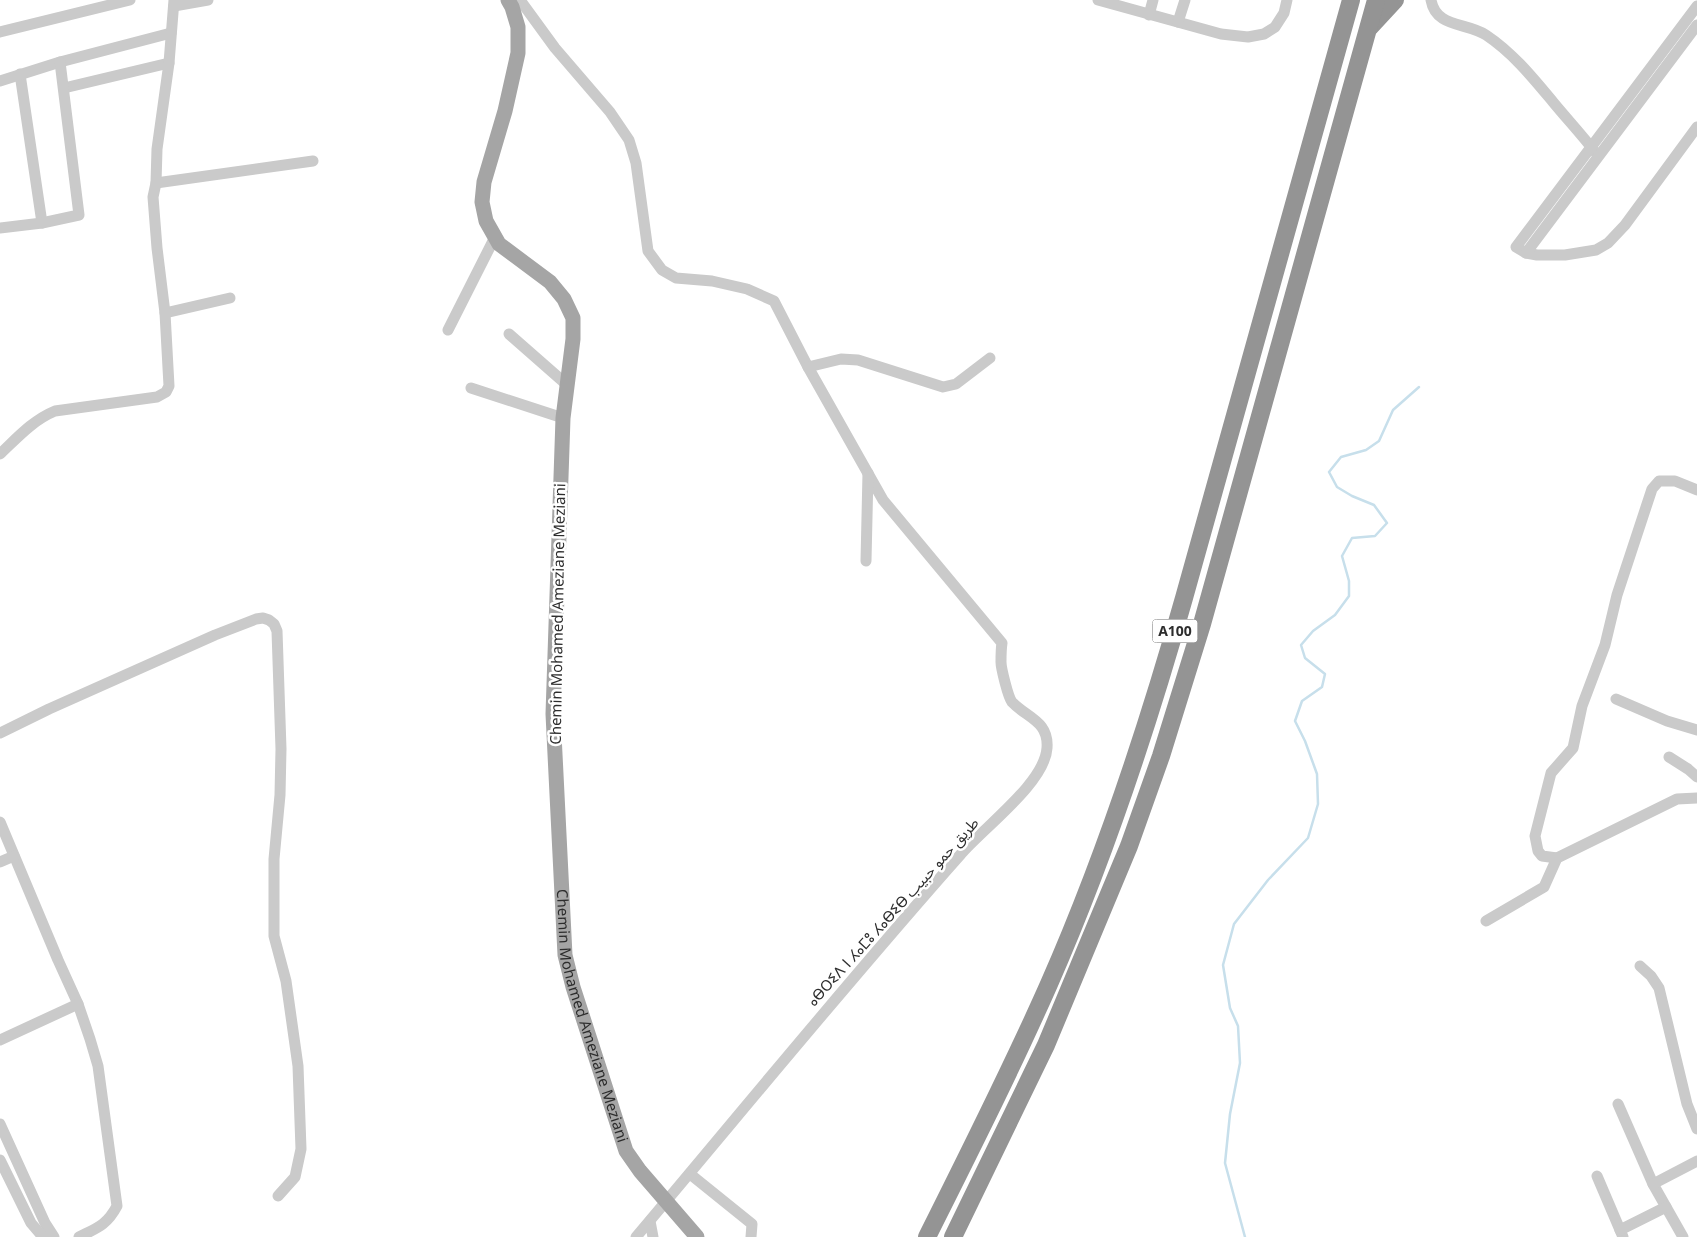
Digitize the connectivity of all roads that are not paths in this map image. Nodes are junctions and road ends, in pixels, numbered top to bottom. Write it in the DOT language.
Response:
graph roads {
  1 [pos="127,0"];
  2 [pos="208,0"];
  3 [pos="508,0"];
  4 [pos="520,0"];
  5 [pos="1098,0"];
  6 [pos="1153,0"];
  7 [pos="1185,0"];
  8 [pos="1287,0"];
  9 [pos="1351,0"];
  10 [pos="1376,0"];
  11 [pos="1395,0"];
  12 [pos="1431,0"];
  13 [pos="174,3"];
  14 [pos="1697,6"];
  15 [pos="1149,14"];
  16 [pos="1178,22"];
  17 [pos="1697,26"];
  18 [pos="1368,30"];
  19 [pos="0,32"];
  20 [pos="171,33"];
  21 [pos="60,62"];
  22 [pos="169,63"];
  23 [pos="20,74"];
  24 [pos="0,81"];
  25 [pos="64,88"];
  26 [pos="1697,127"];
  27 [pos="1594,151"];
  28 [pos="313,161"];
  29 [pos="156,183"];
  30 [pos="42,223"];
  31 [pos="0,228"];
  32 [pos="495,237"];
  33 [pos="230,298"];
  34 [pos="166,313"];
  35 [pos="448,330"];
  36 [pos="509,334"];
  37 [pos="990,358"];
  38 [pos="808,367"];
  39 [pos="566,384"];
  40 [pos="471,388"];
  41 [pos="563,418"];
  42 [pos="0,454"];
  43 [pos="868,473"];
  44 [pos="1697,490"];
  45 [pos="866,561"];
  46 [pos="1616,699"];
  47 [pos="1697,730"];
  48 [pos="0,733"];
  49 [pos="1669,757"];
  50 [pos="1697,777"];
  51 [pos="1697,798"];
  52 [pos="0,822"];
  53 [pos="14,856"];
  54 [pos="1557,858"];
  55 [pos="0,862"];
  56 [pos="1486,921"];
  57 [pos="1640,966"];
  58 [pos="78,1004"];
  59 [pos="0,1040"];
  60 [pos="1618,1104"];
  61 [pos="0,1124"];
  62 [pos="1697,1129"];
  63 [pos="0,1160"];
  64 [pos="1697,1161"];
  65 [pos="690,1174"];
  66 [pos="1597,1176"];
  67 [pos="1654,1184"];
  68 [pos="278,1196"];
  69 [pos="666,1201"];
  70 [pos="1666,1206"];
  71 [pos="650,1221"];
  72 [pos="1621,1234"];
  73 [pos="43,1237"];
  74 [pos="54,1237"];
  75 [pos="79,1237"];
  76 [pos="636,1237"];
  77 [pos="653,1237"];
  78 [pos="697,1237"];
  79 [pos="751,1237"];
  80 [pos="927,1237"];
  81 [pos="953,1237"];
  82 [pos="1683,1237"];
  1 -- 19 [label="street"];
  2 -- 13 [label="street"];
  3 -- 32 [label="main road, Chemin Mohamed Ameziane Meziani"];
  4 -- 38 [label="street, ⴰⴱⵔⵉⴷ ⵏ ⵃⴰⵎⵓ ⵃⴰⴱⵉⴱ طريق حمو حبيب"];
  5 -- 15 [label="street"];
  6 -- 15 [label="street"];
  7 -- 16 [label="street"];
  8 -- 16 [label="street"];
  9 -- 80 [label="highway, A100"];
  10 -- 18 [label="highway, A100"];
  11 -- 18 [label="highway"];
  12 -- 27 [label="street"];
  13 -- 20 [label="street"];
  14 -- 27 [label="street"];
  15 -- 16 [label="street"];
  17 -- 27 [label="street"];
  18 -- 81 [label="highway, A100"];
  20 -- 21 [label="street"];
  20 -- 22 [label="street"];
  21 -- 23 [label="street"];
  21 -- 25 [label="street"];
  22 -- 25 [label="street"];
  22 -- 29 [label="street"];
  23 -- 24 [label="street"];
  23 -- 30 [label="street"];
  25 -- 30 [label="street"];
  26 -- 27 [label="street"];
  28 -- 29 [label="street"];
  29 -- 34 [label="street"];
  30 -- 31 [label="street"];
  32 -- 35 [label="street"];
  32 -- 39 [label="main road, Chemin Mohamed Ameziane Meziani"];
  33 -- 34 [label="street"];
  34 -- 42 [label="street"];
  36 -- 39 [label="street"];
  37 -- 38 [label="street"];
  38 -- 43 [label="street, ⴰⴱⵔⵉⴷ ⵏ ⵃⴰⵎⵓ ⵃⴰⴱⵉⴱ طريق حمو حبيب"];
  39 -- 41 [label="main road, Chemin Mohamed Ameziane Meziani"];
  40 -- 41 [label="street"];
  41 -- 69 [label="main road, Chemin Mohamed Ameziane Meziani"];
  43 -- 45 [label="street"];
  43 -- 65 [label="street, ⴰⴱⵔⵉⴷ ⵏ ⵃⴰⵎⵓ ⵃⴰⴱⵉⴱ طريق حمو حبيب"];
  44 -- 54 [label="street"];
  46 -- 47 [label="street"];
  48 -- 68 [label="street"];
  49 -- 50 [label="street"];
  51 -- 54 [label="street"];
  52 -- 53 [label="street"];
  53 -- 55 [label="street"];
  53 -- 58 [label="street"];
  54 -- 56 [label="street"];
  57 -- 62 [label="street"];
  58 -- 59 [label="street"];
  58 -- 75 [label="street"];
  60 -- 67 [label="street"];
  61 -- 74 [label="street"];
  63 -- 73 [label="street"];
  64 -- 67 [label="street"];
  65 -- 69 [label="street, ⴰⴱⵔⵉⴷ ⵏ ⵃⴰⵎⵓ ⵃⴰⴱⵉⴱ طريق حمو حبيب"];
  65 -- 79 [label="street"];
  66 -- 72 [label="street"];
  67 -- 70 [label="street"];
  69 -- 71 [label="street, ⴰⴱⵔⵉⴷ ⵏ ⵃⴰⵎⵓ ⵃⴰⴱⵉⴱ طريق حمو حبيب"];
  69 -- 78 [label="main road, Chemin Mohamed Ameziane Meziani"];
  70 -- 72 [label="street"];
  70 -- 82 [label="street"];
  71 -- 76 [label="street, ⴰⴱⵔⵉⴷ ⵏ ⵃⴰⵎⵓ ⵃⴰⴱⵉⴱ طريق حمو حبيب"];
  71 -- 77 [label="street"];
}
